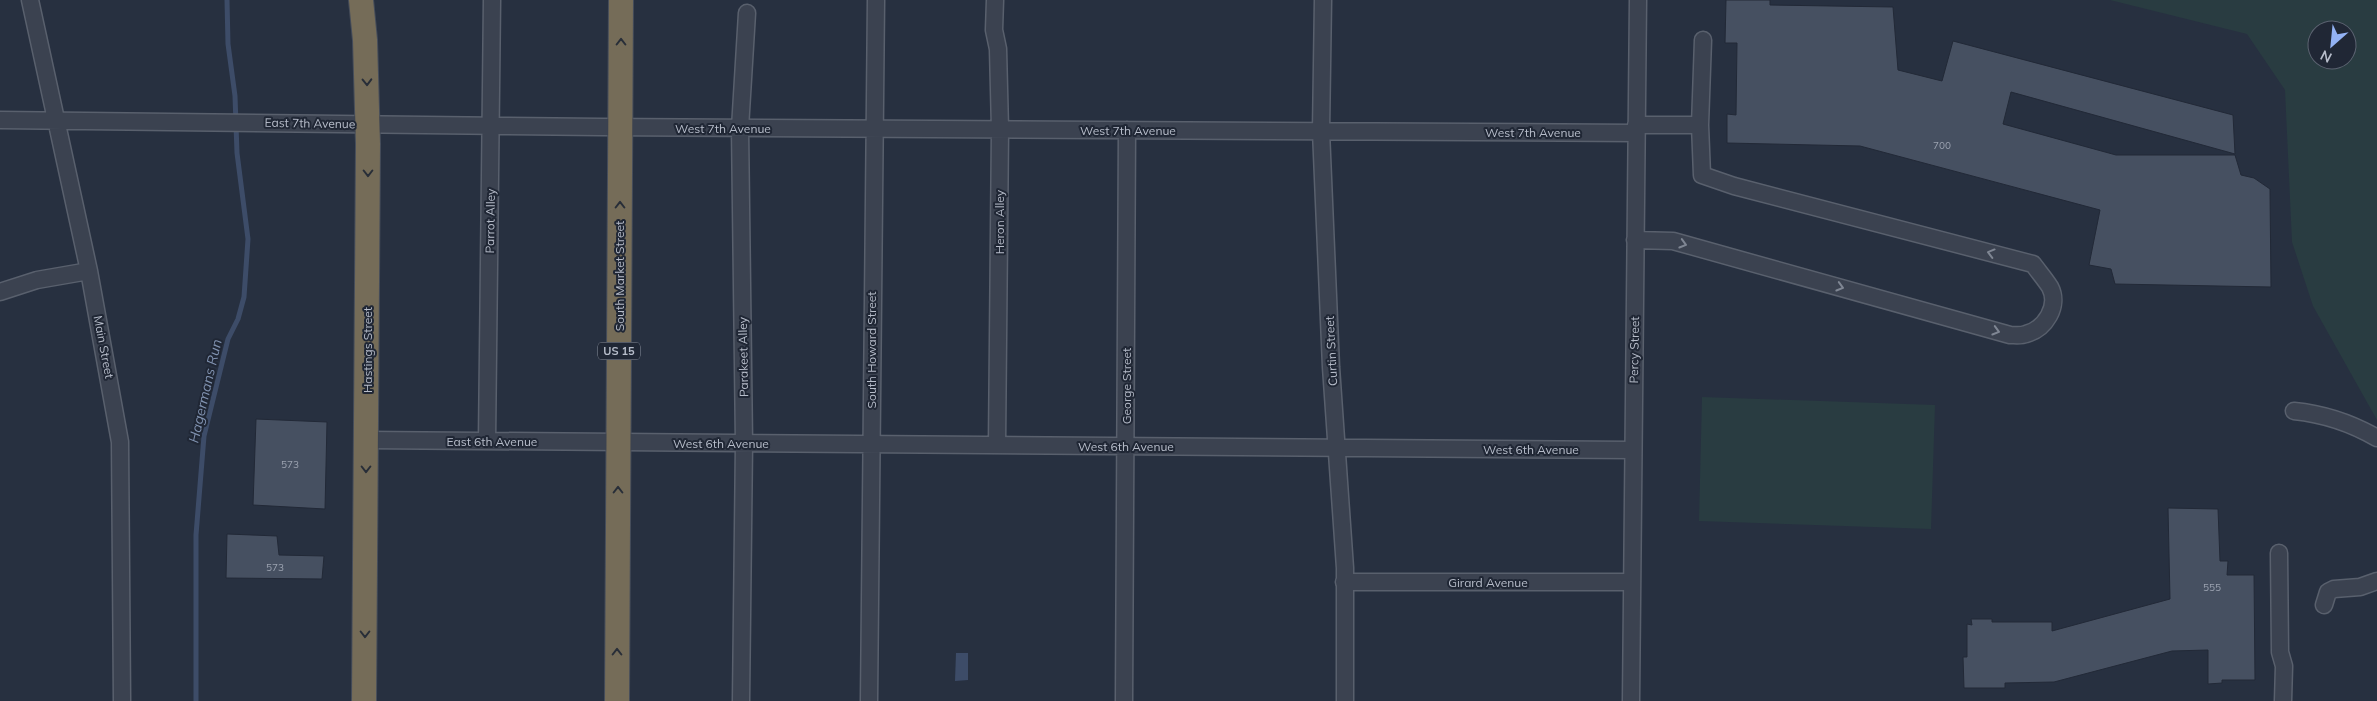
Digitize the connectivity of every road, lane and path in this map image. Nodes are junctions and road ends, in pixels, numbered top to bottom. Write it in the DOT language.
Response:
graph roads {
  1 [pos="30,0"];
  2 [pos="361,0"];
  3 [pos="492,0"];
  4 [pos="621,0"];
  5 [pos="876,0"];
  6 [pos="995,0"];
  7 [pos="1322,0"];
  8 [pos="1638,0"];
  9 [pos="747,13"];
  10 [pos="1702,40"];
  11 [pos="0,120"];
  12 [pos="57,120"];
  13 [pos="368,124"];
  14 [pos="1700,125"];
  15 [pos="491,126"];
  16 [pos="620,127"];
  17 [pos="740,128"];
  18 [pos="873,129"];
  19 [pos="1000,129"];
  20 [pos="1636,129"];
  21 [pos="1127,130"];
  22 [pos="1321,131"];
  23 [pos="1635,240"];
  24 [pos="89,271"];
  25 [pos="0,292"];
  26 [pos="2294,411"];
  27 [pos="2377,438"];
  28 [pos="366,440"];
  29 [pos="487,441"];
  30 [pos="618,442"];
  31 [pos="744,444"];
  32 [pos="871,444"];
  33 [pos="998,445"];
  34 [pos="1126,446"];
  35 [pos="1338,448"];
  36 [pos="1633,450"];
  37 [pos="2280,553"];
  38 [pos="2377,580"];
  39 [pos="1344,582"];
  40 [pos="1632,582"];
  41 [pos="2324,605"];
  42 [pos="122,701"];
  43 [pos="364,701"];
  44 [pos="617,701"];
  45 [pos="741,701"];
  46 [pos="869,701"];
  47 [pos="1124,701"];
  48 [pos="1345,701"];
  49 [pos="1631,701"];
  50 [pos="2283,701"];
  1 -- 12 [label="street, Main Street"];
  2 -- 13 [label="highway, Hastings Street, one-way"];
  3 -- 15 [label="street, Parrot Alley"];
  16 -- 4 [label="highway, South Market Street / US 15, one-way"];
  5 -- 18 [label="street, South Howard Street"];
  6 -- 19 [label="street, Heron Alley"];
  7 -- 22 [label="street, Curtin Street"];
  8 -- 20 [label="street, Percy Street"];
  9 -- 17 [label="street, Parakeet Alley"];
  10 -- 14 [label="street"];
  11 -- 12 [label="street, East 7th Avenue"];
  12 -- 13 [label="street, East 7th Avenue"];
  12 -- 24 [label="street, Main Street"];
  13 -- 15 [label="street, East 7th Avenue"];
  13 -- 28 [label="highway, Hastings Street, one-way"];
  14 -- 20 [label="street, West 7th Avenue"];
  23 -- 14 [label="street, one-way"];
  15 -- 16 [label="street, East 7th Avenue"];
  15 -- 29 [label="street, Parrot Alley"];
  16 -- 17 [label="street, West 7th Avenue"];
  30 -- 16 [label="highway, South Market Street / US 15, one-way"];
  17 -- 18 [label="street, West 7th Avenue"];
  17 -- 31 [label="street, Parakeet Alley"];
  18 -- 19 [label="street, West 7th Avenue"];
  18 -- 32 [label="street, South Howard Street"];
  19 -- 21 [label="street, West 7th Avenue"];
  19 -- 33 [label="street, Heron Alley"];
  20 -- 22 [label="street, West 7th Avenue"];
  20 -- 23 [label="street, Percy Street"];
  21 -- 22 [label="street, West 7th Avenue"];
  21 -- 34 [label="street, George Street"];
  22 -- 35 [label="street, Curtin Street"];
  23 -- 36 [label="street, Percy Street"];
  24 -- 25 [label="street"];
  24 -- 42 [label="street, Main Street"];
  26 -- 27 [label="street"];
  28 -- 29 [label="street, East 6th Avenue"];
  28 -- 43 [label="highway, Hastings Street, one-way"];
  29 -- 30 [label="street, East 6th Avenue"];
  30 -- 31 [label="street, West 6th Avenue"];
  44 -- 30 [label="highway, South Market Street / US 15, one-way"];
  31 -- 32 [label="street, West 6th Avenue"];
  31 -- 45 [label="street, Parakeet Alley"];
  32 -- 33 [label="street, West 6th Avenue"];
  32 -- 46 [label="street, South Howard Street"];
  33 -- 34 [label="street, West 6th Avenue"];
  34 -- 35 [label="street, West 6th Avenue"];
  34 -- 47 [label="street, George Street"];
  35 -- 36 [label="street, West 6th Avenue"];
  35 -- 39 [label="street, Curtin Street"];
  36 -- 40 [label="street, Percy Street"];
  37 -- 50 [label="street"];
  38 -- 41 [label="street"];
  39 -- 40 [label="street, Girard Avenue"];
  39 -- 48 [label="street, Curtin Street"];
  40 -- 49 [label="street, Percy Street"];
}
